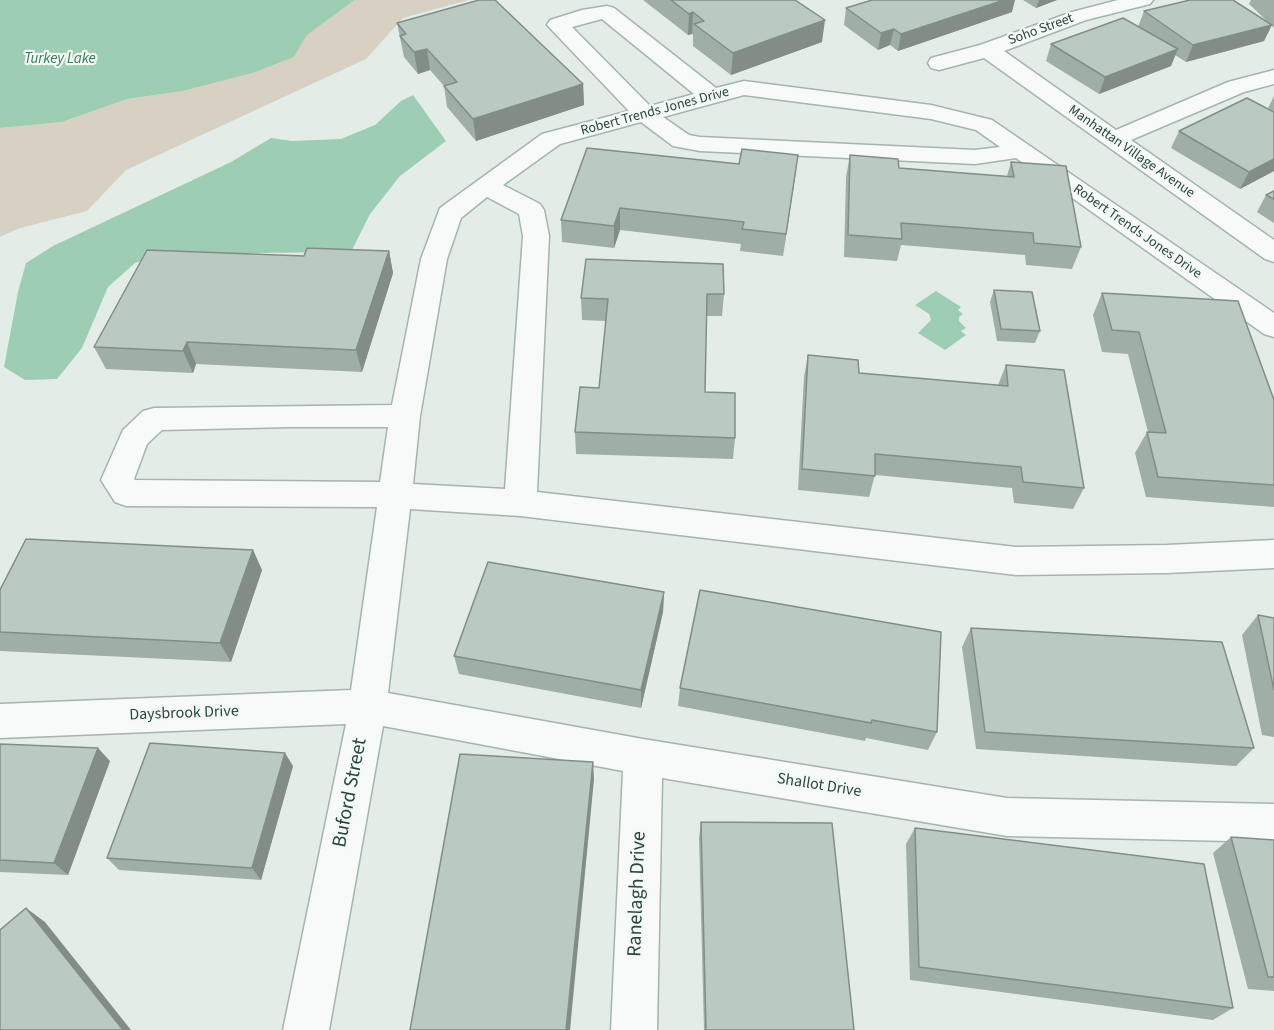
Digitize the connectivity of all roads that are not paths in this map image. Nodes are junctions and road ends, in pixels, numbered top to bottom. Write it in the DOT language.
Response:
graph roads {
  1 [pos="1143,0"];
  2 [pos="988,50"];
  3 [pos="939,63"];
  4 [pos="1274,77"];
  5 [pos="712,97"];
  6 [pos="646,115"];
  7 [pos="1114,139"];
  8 [pos="1020,150"];
  9 [pos="485,186"];
  10 [pos="1274,253"];
  11 [pos="1274,327"];
  12 [pos="405,416"];
  13 [pos="394,495"];
  14 [pos="520,503"];
  15 [pos="388,554"];
  16 [pos="1274,554"];
  17 [pos="368,706"];
  18 [pos="0,721"];
  19 [pos="643,757"];
  20 [pos="1274,823"];
  21 [pos="306,1030"];
  22 [pos="634,1030"];
  1 -- 2 [label="street, Soho Street"];
  2 -- 3 [label="street, Soho Street"];
  2 -- 7 [label="street, Manhattan Village Avenue"];
  4 -- 7 [label="street"];
  5 -- 6 [label="street, Robert Trends Jones Drive"];
  5 -- 6 [label="street"];
  5 -- 8 [label="street, Robert Trends Jones Drive"];
  6 -- 8 [label="street"];
  6 -- 9 [label="street, Robert Trends Jones Drive"];
  7 -- 10 [label="street, Manhattan Village Avenue"];
  8 -- 11 [label="street, Robert Trends Jones Drive"];
  9 -- 12 [label="street, Robert Trends Jones Drive"];
  9 -- 14 [label="street"];
  12 -- 13 [label="street, Robert Trends Jones Drive"];
  12 -- 13 [label="street"];
  13 -- 14 [label="street"];
  13 -- 15 [label="street, Robert Trends Jones Drive"];
  14 -- 16 [label="street"];
  15 -- 17 [label="street, Buford Street"];
  17 -- 18 [label="street, Daysbrook Drive"];
  17 -- 19 [label="street, Shallot Drive"];
  17 -- 21 [label="street, Buford Street"];
  19 -- 20 [label="street, Shallot Drive"];
  19 -- 22 [label="street, Ranelagh Drive"];
}
